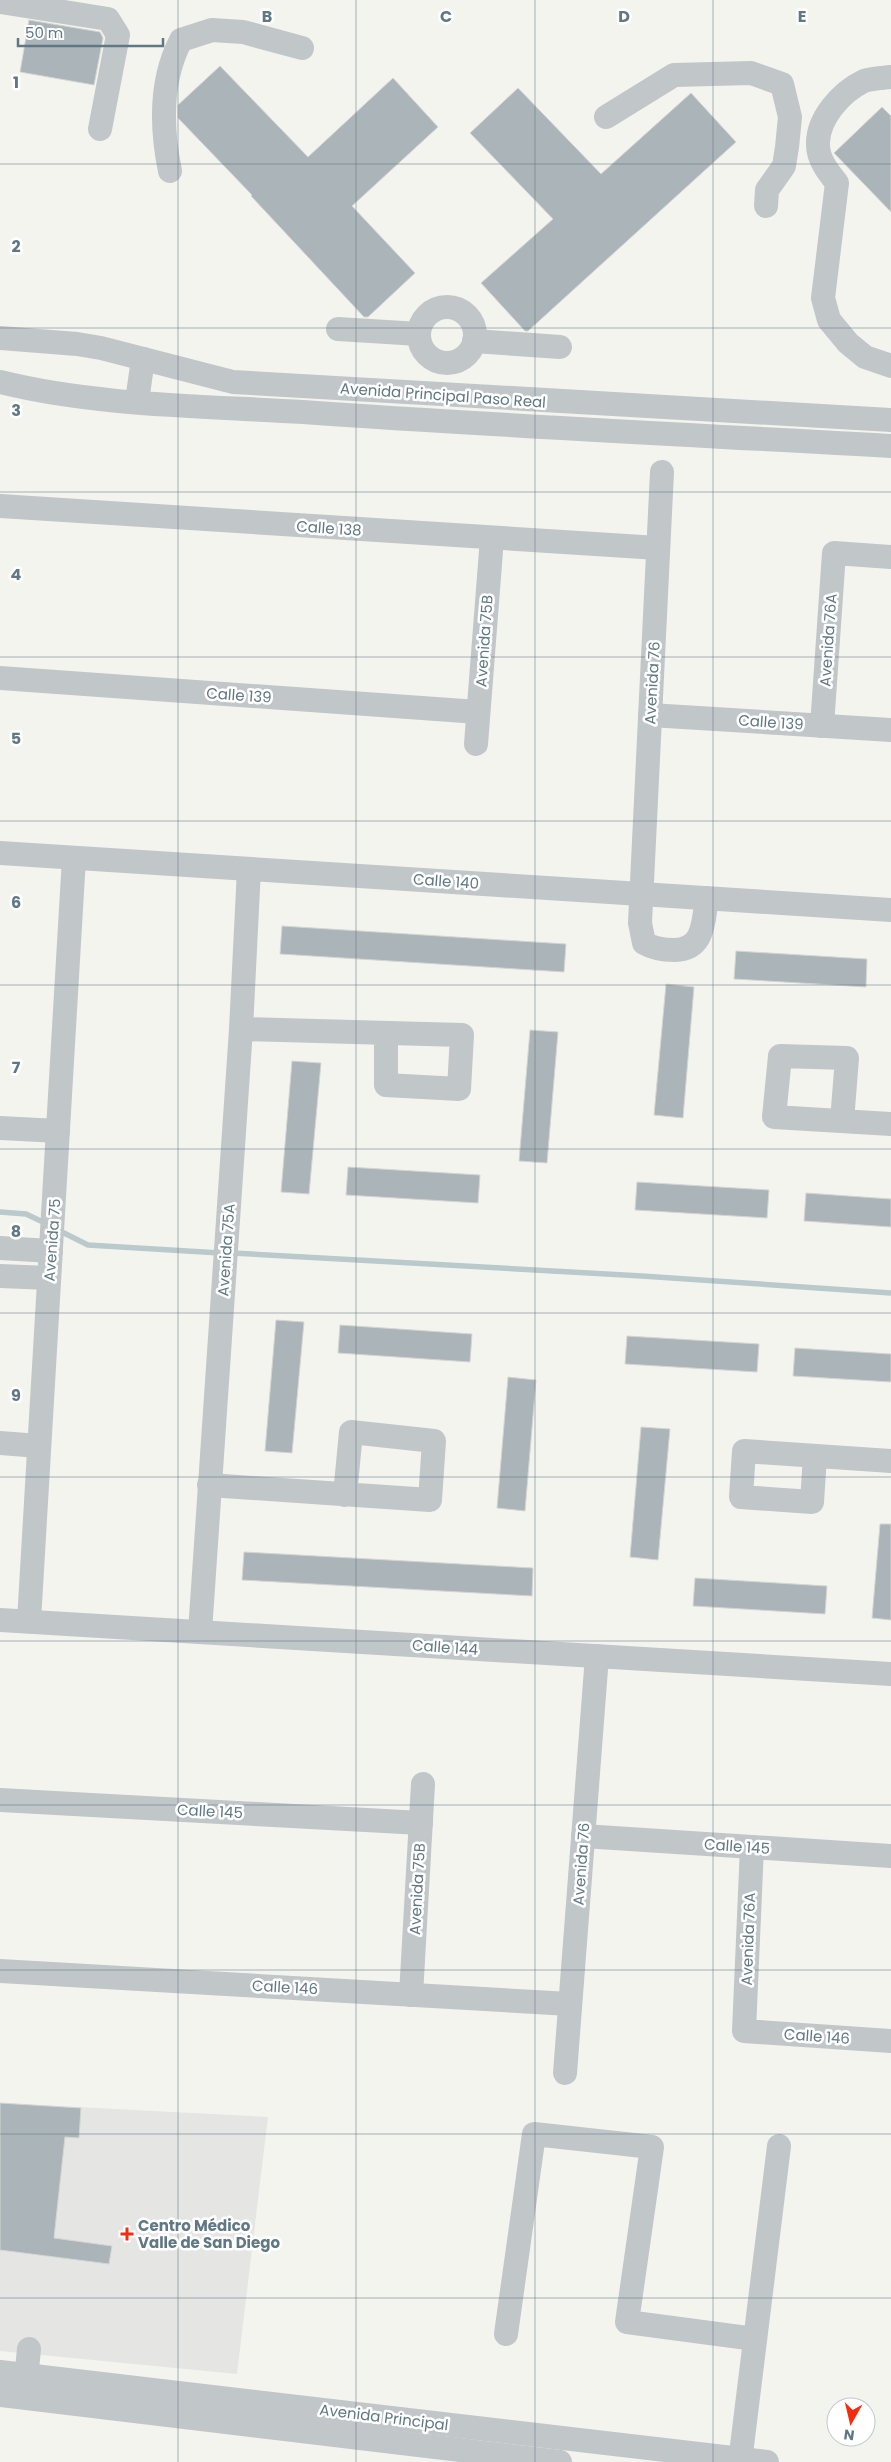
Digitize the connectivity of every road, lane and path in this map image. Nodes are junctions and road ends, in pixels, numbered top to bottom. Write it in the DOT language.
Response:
graph roads {
  1 [pos="2,2"];
  2 [pos="302,48"];
  3 [pos="891,77"];
  4 [pos="606,117"];
  5 [pos="100,129"];
  6 [pos="170,170"];
  7 [pos="766,206"];
  8 [pos="338,329"];
  9 [pos="419,334"];
  10 [pos="0,338"];
  11 [pos="474,341"];
  12 [pos="560,347"];
  13 [pos="144,359"];
  14 [pos="444,363"];
  15 [pos="891,366"];
  16 [pos="0,382"];
  17 [pos="434,394"];
  18 [pos="137,401"];
  19 [pos="432,420"];
  20 [pos="891,420"];
  21 [pos="891,446"];
  22 [pos="662,472"];
  23 [pos="0,506"];
  24 [pos="492,538"];
  25 [pos="658,548"];
  26 [pos="891,557"];
  27 [pos="0,678"];
  28 [pos="478,712"];
  29 [pos="650,715"];
  30 [pos="822,726"];
  31 [pos="891,730"];
  32 [pos="476,744"];
  33 [pos="0,853"];
  34 [pos="74,858"];
  35 [pos="249,869"];
  36 [pos="642,894"];
  37 [pos="707,898"];
  38 [pos="891,910"];
  39 [pos="241,1029"];
  40 [pos="386,1033"];
  41 [pos="842,1121"];
  42 [pos="891,1124"];
  43 [pos="0,1128"];
  44 [pos="58,1132"];
  45 [pos="52,1236"];
  46 [pos="0,1248"];
  47 [pos="0,1276"];
  48 [pos="49,1278"];
  49 [pos="0,1443"];
  50 [pos="39,1446"];
  51 [pos="815,1456"];
  52 [pos="891,1461"];
  53 [pos="209,1485"];
  54 [pos="346,1495"];
  55 [pos="0,1620"];
  56 [pos="29,1622"];
  57 [pos="200,1632"];
  58 [pos="597,1656"];
  59 [pos="891,1674"];
  60 [pos="423,1784"];
  61 [pos="0,1800"];
  62 [pos="420,1822"];
  63 [pos="583,1836"];
  64 [pos="752,1847"];
  65 [pos="891,1856"];
  66 [pos="0,1971"];
  67 [pos="411,1995"];
  68 [pos="570,2004"];
  69 [pos="744,2032"];
  70 [pos="891,2041"];
  71 [pos="565,2072"];
  72 [pos="779,2146"];
  73 [pos="506,2334"];
  74 [pos="755,2339"];
  75 [pos="29,2349"];
  76 [pos="0,2372"];
  77 [pos="25,2386"];
  78 [pos="0,2395"];
  79 [pos="414,2432"];
  80 [pos="740,2460"];
  81 [pos="560,2462"];
  82 [pos="767,2462"];
  1 -- 5 [label="street"];
  2 -- 6 [label="street"];
  3 -- 15 [label="street"];
  4 -- 7 [label="street"];
  8 -- 9 [label="street"];
  9 -- 11 [label="street"];
  9 -- 14 [label="street"];
  10 -- 13 [label="street, Avenida Principal Paso Real"];
  11 -- 12 [label="street"];
  11 -- 14 [label="street"];
  13 -- 17 [label="street, Avenida Principal Paso Real"];
  13 -- 18 [label="street"];
  14 -- 17 [label="street"];
  16 -- 18 [label="street, Avenida Principal Paso Real"];
  17 -- 19 [label="street"];
  17 -- 20 [label="street, Avenida Principal Paso Real"];
  18 -- 19 [label="street, Avenida Principal Paso Real"];
  19 -- 21 [label="street, Avenida Principal Paso Real"];
  22 -- 25 [label="street, Avenida 76"];
  23 -- 24 [label="street, Calle 138"];
  24 -- 25 [label="street, Calle 138"];
  24 -- 28 [label="street, Avenida 75B"];
  25 -- 29 [label="street, Avenida 76"];
  26 -- 30 [label="street, Avenida 76A"];
  27 -- 28 [label="street, Calle 139"];
  28 -- 32 [label="street, Avenida 75B"];
  29 -- 30 [label="street, Calle 139"];
  29 -- 36 [label="street, Avenida 76"];
  30 -- 31 [label="street, Calle 139"];
  33 -- 34 [label="street, Calle 140"];
  34 -- 35 [label="street, Calle 140"];
  34 -- 44 [label="street, Avenida 75"];
  35 -- 36 [label="street, Calle 140"];
  35 -- 39 [label="street, Avenida 75A"];
  36 -- 37 [label="street, Calle 140"];
  36 -- 37 [label="street, Avenida 76"];
  37 -- 38 [label="street, Calle 140"];
  39 -- 40 [label="street"];
  39 -- 53 [label="street, Avenida 75A"];
  41 -- 42 [label="street"];
  43 -- 44 [label="street"];
  44 -- 45 [label="street, Avenida 75"];
  45 -- 46 [label="street"];
  45 -- 48 [label="street, Avenida 75"];
  47 -- 48 [label="street"];
  48 -- 50 [label="street, Avenida 75"];
  49 -- 50 [label="street"];
  50 -- 56 [label="street, Avenida 75"];
  51 -- 52 [label="street"];
  53 -- 54 [label="street"];
  53 -- 57 [label="street, Avenida 75A"];
  55 -- 56 [label="street, Calle 144"];
  56 -- 57 [label="street, Calle 144"];
  57 -- 58 [label="street, Calle 144"];
  58 -- 59 [label="street, Calle 144"];
  58 -- 63 [label="street, Avenida 76"];
  60 -- 62 [label="street, Avenida 75B"];
  61 -- 62 [label="street, Calle 145"];
  62 -- 67 [label="street, Avenida 75B"];
  63 -- 64 [label="street, Calle 145"];
  63 -- 68 [label="street, Avenida 76"];
  64 -- 65 [label="street, Calle 145"];
  64 -- 69 [label="street, Avenida 76A"];
  66 -- 67 [label="street, Calle 146"];
  67 -- 68 [label="street, Calle 146"];
  68 -- 71 [label="street, Avenida 76"];
  69 -- 70 [label="street, Calle 146"];
  72 -- 74 [label="street"];
  73 -- 74 [label="street"];
  74 -- 80 [label="street"];
  75 -- 77 [label="street"];
  76 -- 77 [label="street, Avenida Principal"];
  77 -- 78 [label="street, Avenida Principal"];
  77 -- 79 [label="street, Avenida Principal"];
  79 -- 80 [label="street, Avenida Principal"];
  79 -- 81 [label="street, Avenida Principal"];
  80 -- 82 [label="street, Avenida Principal"];
}
